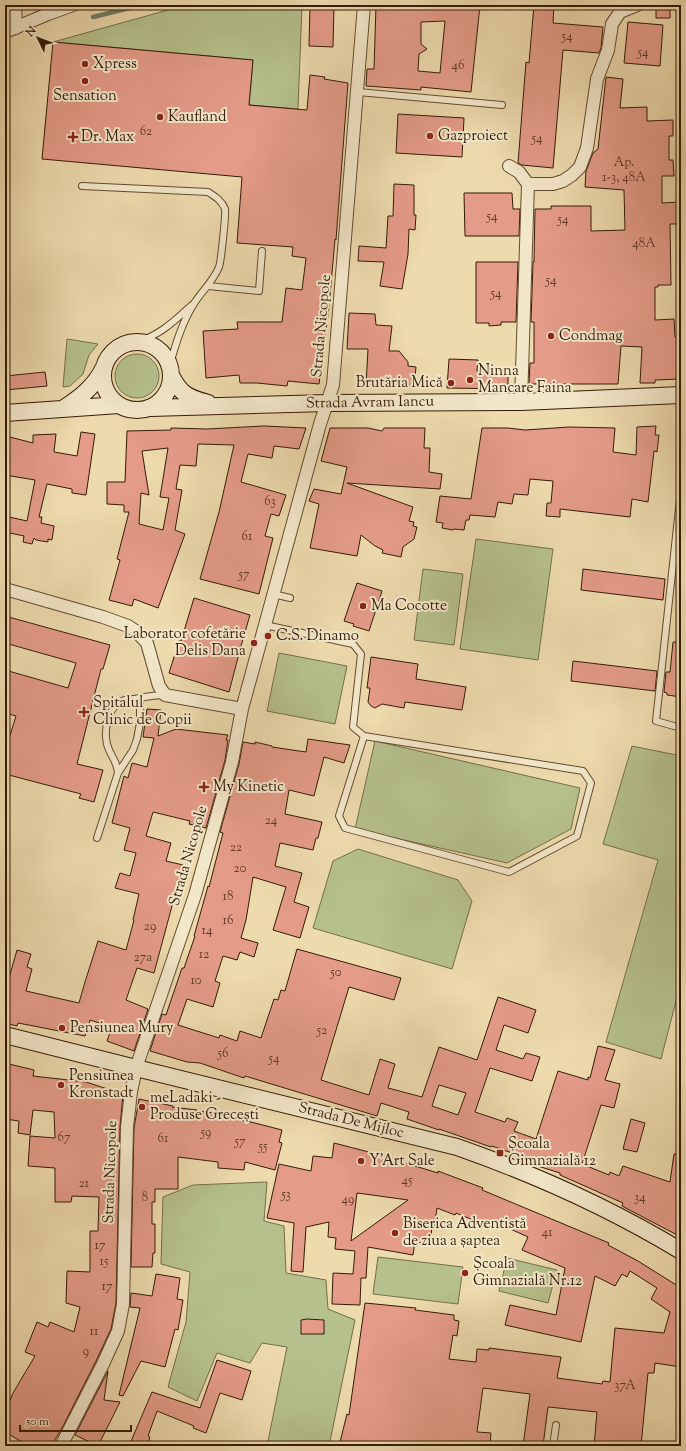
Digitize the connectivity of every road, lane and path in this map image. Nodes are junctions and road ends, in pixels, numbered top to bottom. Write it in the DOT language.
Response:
graph roads {
  1 [pos="15,5"];
  2 [pos="73,5"];
  3 [pos="364,5"];
  4 [pos="637,5"];
  5 [pos="10,30"];
  6 [pos="358,92"];
  7 [pos="502,105"];
  8 [pos="509,166"];
  9 [pos="528,184"];
  10 [pos="82,186"];
  11 [pos="262,252"];
  12 [pos="208,286"];
  13 [pos="195,302"];
  14 [pos="140,341"];
  15 [pos="104,367"];
  16 [pos="171,370"];
  17 [pos="681,395"];
  18 [pos="521,402"];
  19 [pos="328,403"];
  20 [pos="119,405"];
  21 [pos="220,406"];
  22 [pos="64,408"];
  23 [pos="150,408"];
  24 [pos="5,413"];
  25 [pos="5,417"];
  26 [pos="681,490"];
  27 [pos="5,589"];
  28 [pos="273,594"];
  29 [pos="290,598"];
  30 [pos="265,625"];
  31 [pos="165,695"];
  32 [pos="140,698"];
  33 [pos="242,709"];
  34 [pos="681,728"];
  35 [pos="364,736"];
  36 [pos="118,773"];
  37 [pos="97,838"];
  38 [pos="5,1034"];
  39 [pos="136,1068"];
  40 [pos="681,1251"];
  41 [pos="556,1425"];
  42 [pos="61,1446"];
  43 [pos="553,1446"];
  1 -- 5 [label="street"];
  2 -- 5 [label="street"];
  3 -- 6 [label="street, Strada Nicopole"];
  4 -- 9 [label="street"];
  6 -- 7 [label="lane"];
  6 -- 19 [label="street, Strada Nicopole"];
  8 -- 9 [label="street"];
  9 -- 18 [label="street"];
  10 -- 12 [label="lane"];
  11 -- 12 [label="lane"];
  12 -- 13 [label="lane"];
  13 -- 14 [label="lane"];
  13 -- 16 [label="lane"];
  14 -- 15 [label="street"];
  14 -- 16 [label="street"];
  15 -- 20 [label="street"];
  15 -- 22 [label="street"];
  16 -- 21 [label="street, Strada Avram Iancu"];
  16 -- 23 [label="street"];
  17 -- 18 [label="street, Strada Avram Iancu"];
  18 -- 19 [label="street, Strada Avram Iancu"];
  19 -- 21 [label="street, Strada Avram Iancu"];
  19 -- 28 [label="street, Strada Nicopole"];
  20 -- 22 [label="street"];
  20 -- 23 [label="street"];
  21 -- 23 [label="street, Strada Avram Iancu"];
  22 -- 24 [label="street"];
  24 -- 25 [label="street"];
  26 -- 34 [label="lane"];
  27 -- 31 [label="street"];
  28 -- 29 [label="lane"];
  28 -- 30 [label="street, Strada Nicopole"];
  30 -- 33 [label="street, Strada Nicopole"];
  30 -- 35 [label="lane"];
  31 -- 32 [label="lane"];
  31 -- 33 [label="street"];
  32 -- 36 [label="lane"];
  32 -- 36 [label="lane"];
  33 -- 39 [label="street, Strada Nicopole"];
  35 -- 35 [label="lane"];
  36 -- 37 [label="lane"];
  38 -- 39 [label="street, Strada De Mijloc"];
  39 -- 40 [label="street, Strada De Mijloc"];
  39 -- 42 [label="street, Strada Nicopole"];
  41 -- 43 [label="lane"];
}
